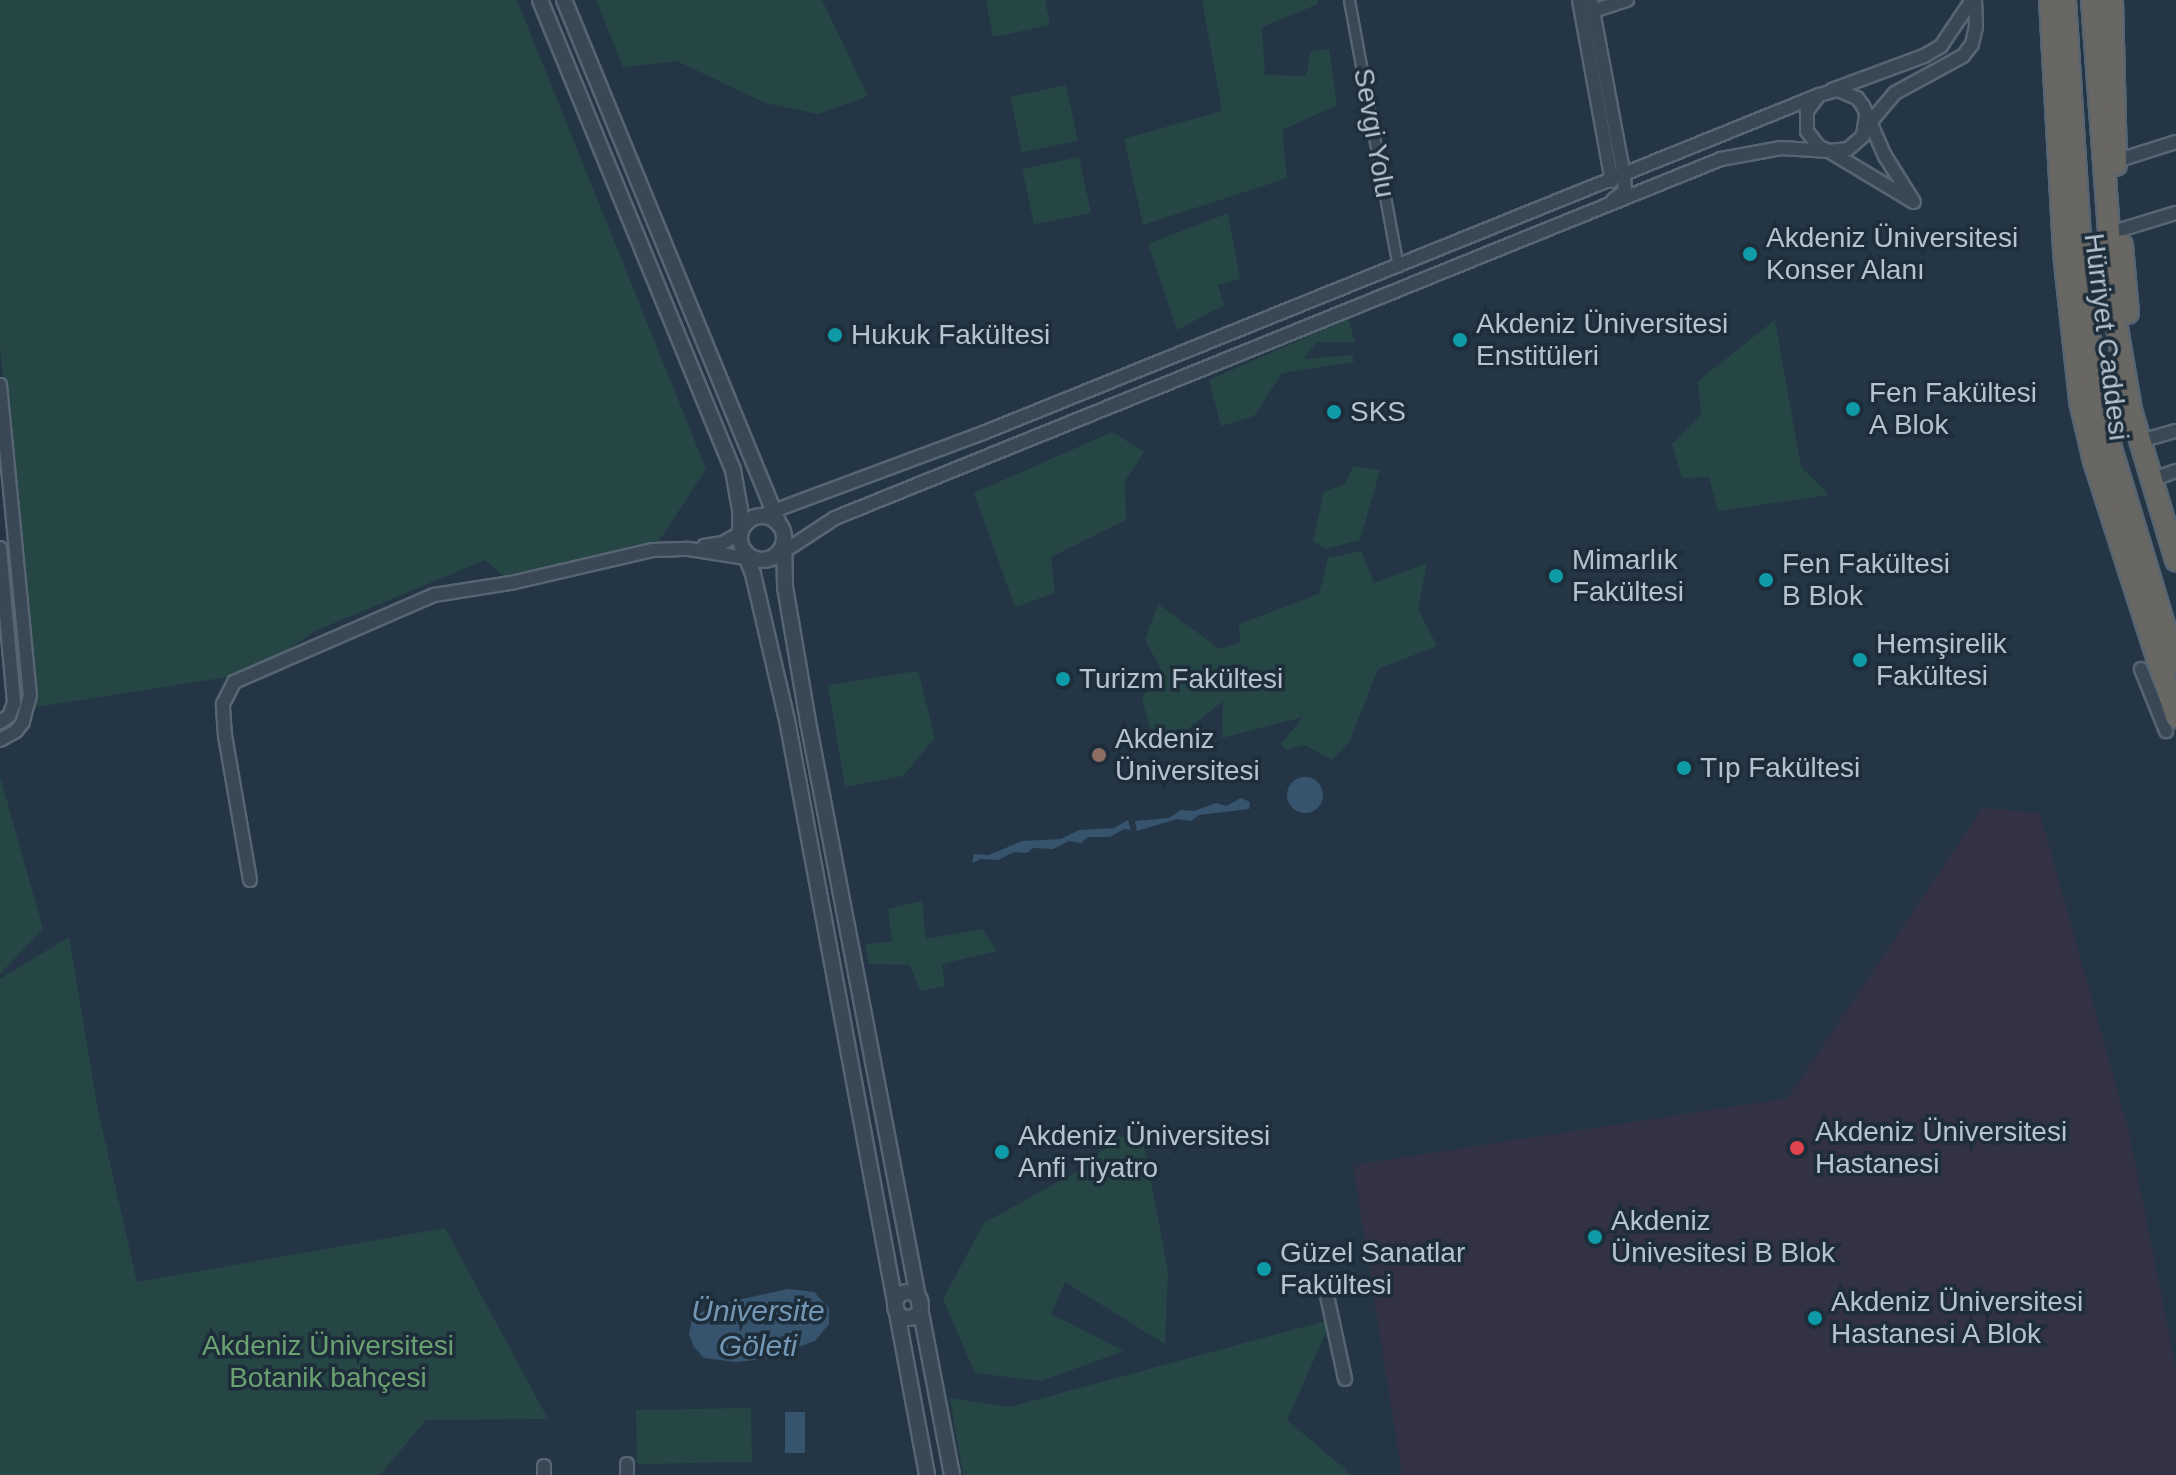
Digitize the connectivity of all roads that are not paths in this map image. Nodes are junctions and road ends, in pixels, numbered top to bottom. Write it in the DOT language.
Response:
graph roads {
  1 [pos="540,0"];
  2 [pos="564,0"];
  3 [pos="1349,0"];
  4 [pos="1579,0"];
  5 [pos="1627,0"];
  6 [pos="1973,0"];
  7 [pos="2050,0"];
  8 [pos="2065,0"];
  9 [pos="2092,0"];
  10 [pos="2112,0"];
  11 [pos="1592,6"];
  12 [pos="1824,93"];
  13 [pos="1867,121"];
  14 [pos="2176,142"];
  15 [pos="1829,151"];
  16 [pos="2116,161"];
  17 [pos="1618,178"];
  18 [pos="2176,213"];
  19 [pos="1588,214"];
  20 [pos="2120,230"];
  21 [pos="1398,267"];
  22 [pos="0,385"];
  23 [pos="2176,431"];
  24 [pos="2151,438"];
  25 [pos="2169,473"];
  26 [pos="2176,523"];
  27 [pos="740,533"];
  28 [pos="776,533"];
  29 [pos="0,548"];
  30 [pos="689,549"];
  31 [pos="748,557"];
  32 [pos="2176,560"];
  33 [pos="2176,664"];
  34 [pos="2141,669"];
  35 [pos="0,722"];
  36 [pos="2171,724"];
  37 [pos="0,740"];
  38 [pos="250,880"];
  39 [pos="1326,1291"];
  40 [pos="920,1302"];
  41 [pos="896,1308"];
  42 [pos="1345,1379"];
  43 [pos="927,1475"];
  44 [pos="952,1475"];
  1 -- 27 [label="street"];
  2 -- 28 [label="street"];
  3 -- 21 [label="street, Sevgi Yolu"];
  4 -- 17 [label="street"];
  5 -- 11 [label="street"];
  6 -- 12 [label="street"];
  6 -- 13 [label="street"];
  7 -- 36 [label="highway, Hürriyet Caddesi"];
  8 -- 33 [label="highway"];
  9 -- 32 [label="highway"];
  10 -- 16 [label="highway, Hürriyet Caddesi"];
  11 -- 17 [label="street"];
  12 -- 13 [label="street"];
  12 -- 15 [label="street"];
  12 -- 17 [label="street"];
  13 -- 15 [label="street"];
  13 -- 15 [label="street"];
  14 -- 16 [label="street"];
  15 -- 19 [label="street"];
  16 -- 20 [label="highway, Hürriyet Caddesi"];
  17 -- 19 [label="street"];
  17 -- 21 [label="street"];
  18 -- 20 [label="street"];
  19 -- 28 [label="street"];
  20 -- 24 [label="highway, Hürriyet Caddesi"];
  21 -- 28 [label="street"];
  22 -- 37 [label="street"];
  23 -- 24 [label="street"];
  24 -- 25 [label="highway, Hürriyet Caddesi"];
  25 -- 26 [label="highway, Hürriyet Caddesi"];
  27 -- 28 [label="street"];
  27 -- 30 [label="street"];
  27 -- 31 [label="street"];
  28 -- 31 [label="street"];
  28 -- 40 [label="street"];
  29 -- 35 [label="street"];
  30 -- 31 [label="street"];
  30 -- 38 [label="street"];
  31 -- 41 [label="street"];
  34 -- 36 [label="street"];
  39 -- 42 [label="street"];
  40 -- 41 [label="street"];
  40 -- 44 [label="street"];
  41 -- 43 [label="street"];
}
